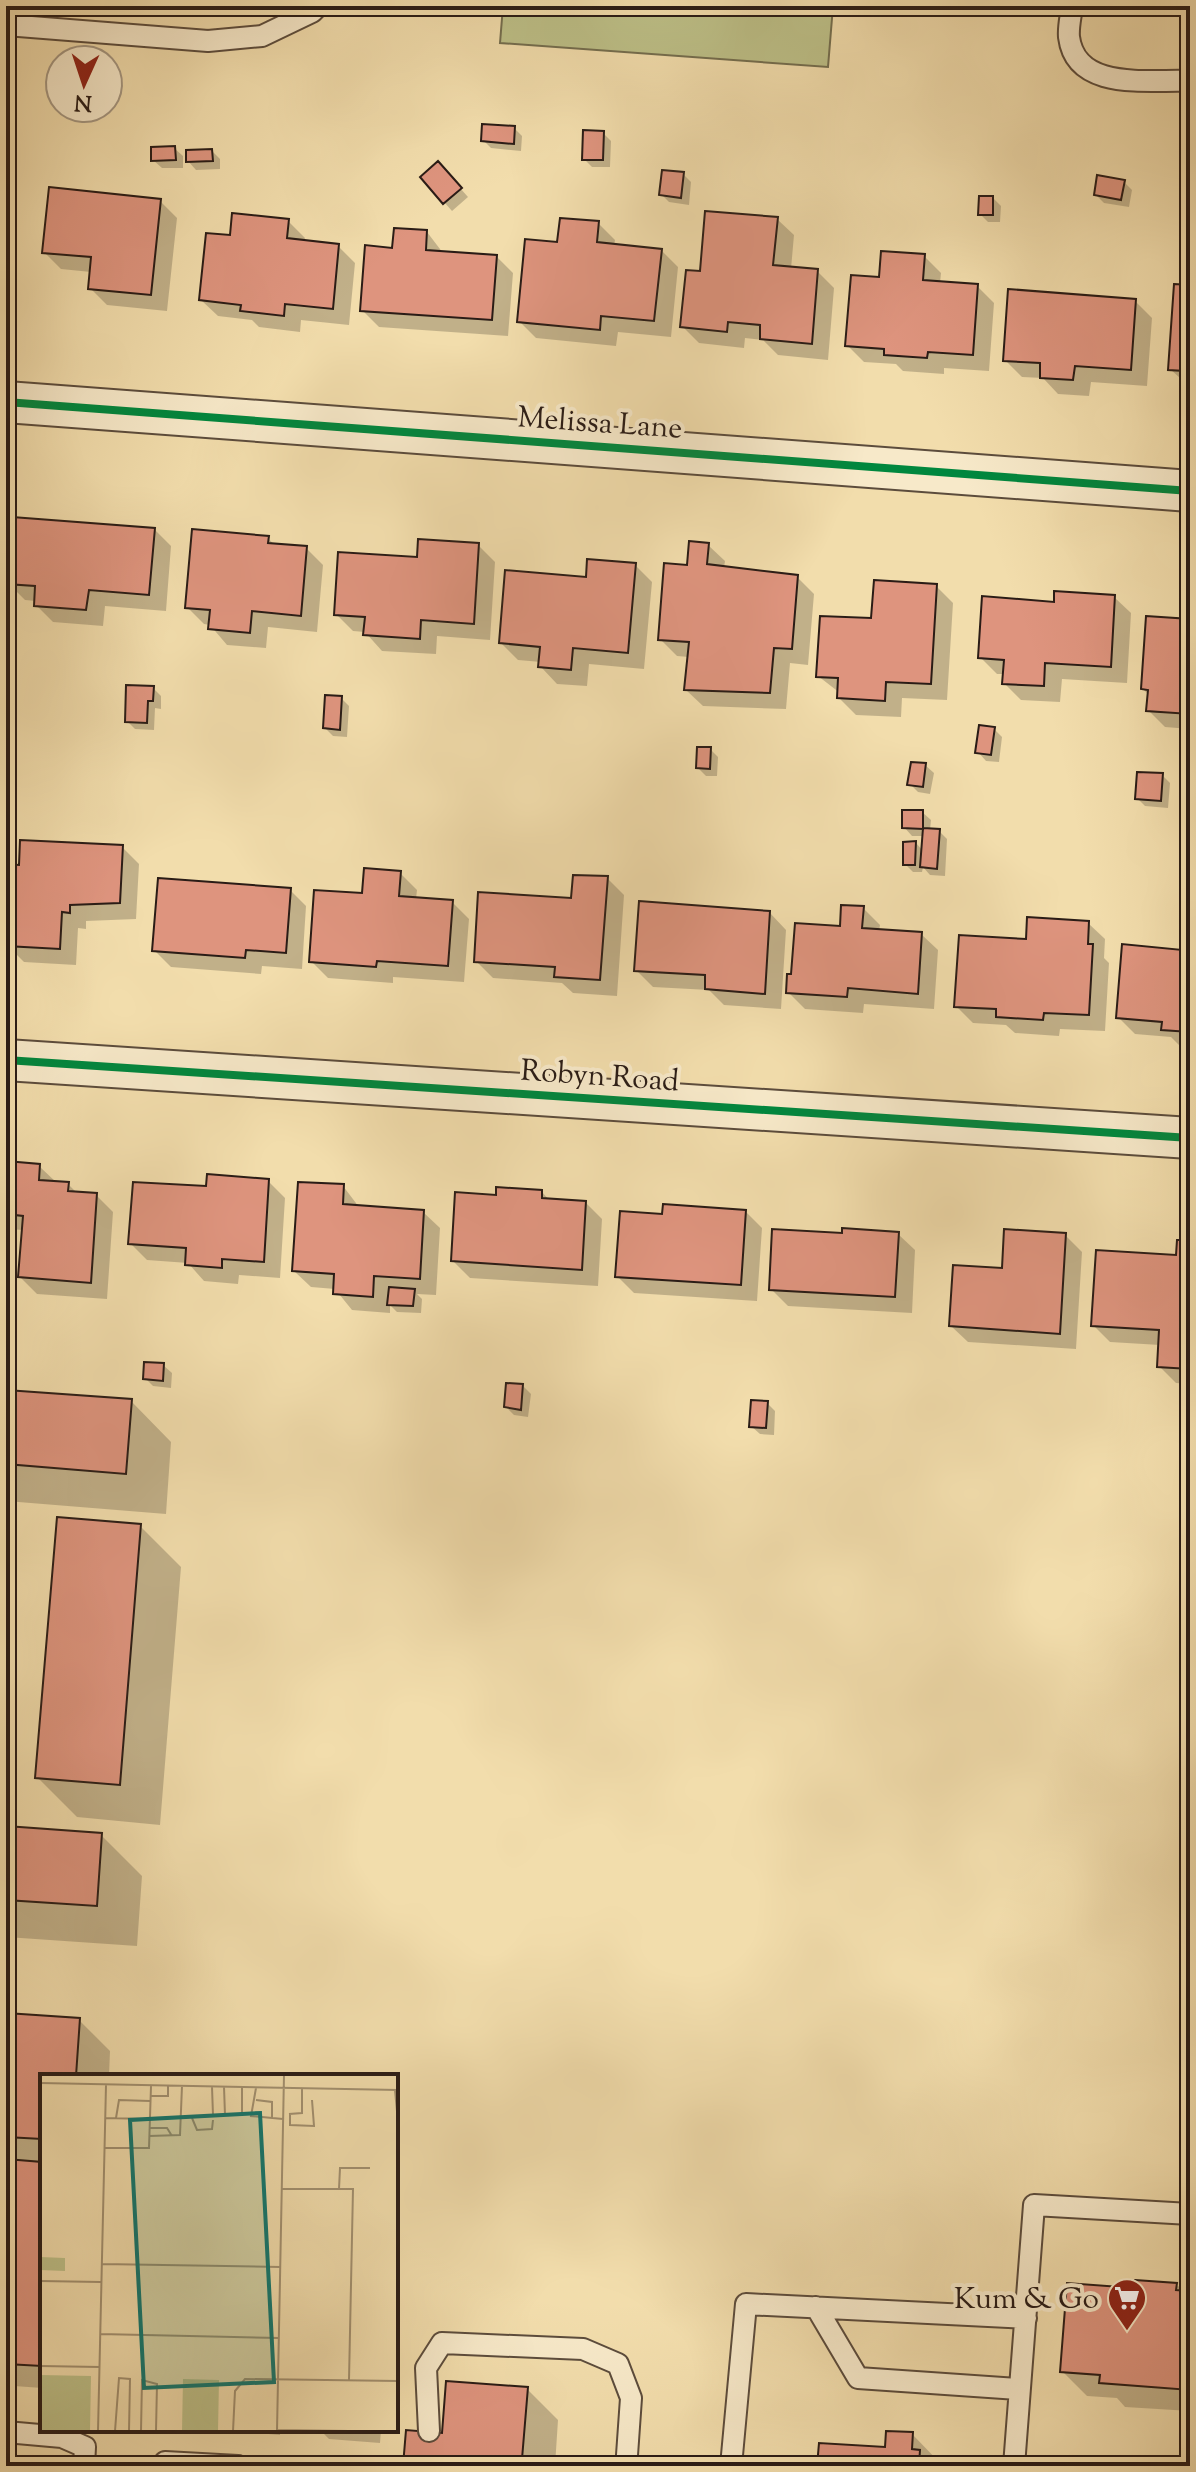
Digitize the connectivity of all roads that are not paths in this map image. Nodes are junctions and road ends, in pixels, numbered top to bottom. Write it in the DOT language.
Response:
graph roads {
  1 [pos="318,6"];
  2 [pos="1072,6"];
  3 [pos="6,25"];
  4 [pos="1190,81"];
  5 [pos="6,402"];
  6 [pos="1190,491"];
  7 [pos="6,1060"];
  8 [pos="1190,1138"];
  9 [pos="1190,2214"];
  10 [pos="816,2307"];
  11 [pos="1026,2318"];
  12 [pos="1018,2389"];
  13 [pos="429,2431"];
  14 [pos="6,2432"];
  15 [pos="627,2455"];
  16 [pos="84,2466"];
  17 [pos="165,2466"];
  18 [pos="238,2466"];
  19 [pos="731,2466"];
  20 [pos="1014,2466"];
  1 -- 3 [label="lane"];
  2 -- 4 [label="lane"];
  5 -- 6 [label="street, Melissa Lane"];
  7 -- 8 [label="street, Robyn Road"];
  9 -- 11 [label="lane"];
  10 -- 11 [label="lane"];
  10 -- 12 [label="lane"];
  10 -- 19 [label="lane"];
  11 -- 12 [label="lane"];
  12 -- 20 [label="lane"];
  13 -- 15 [label="lane"];
  14 -- 16 [label="lane"];
  17 -- 18 [label="lane"];
}
